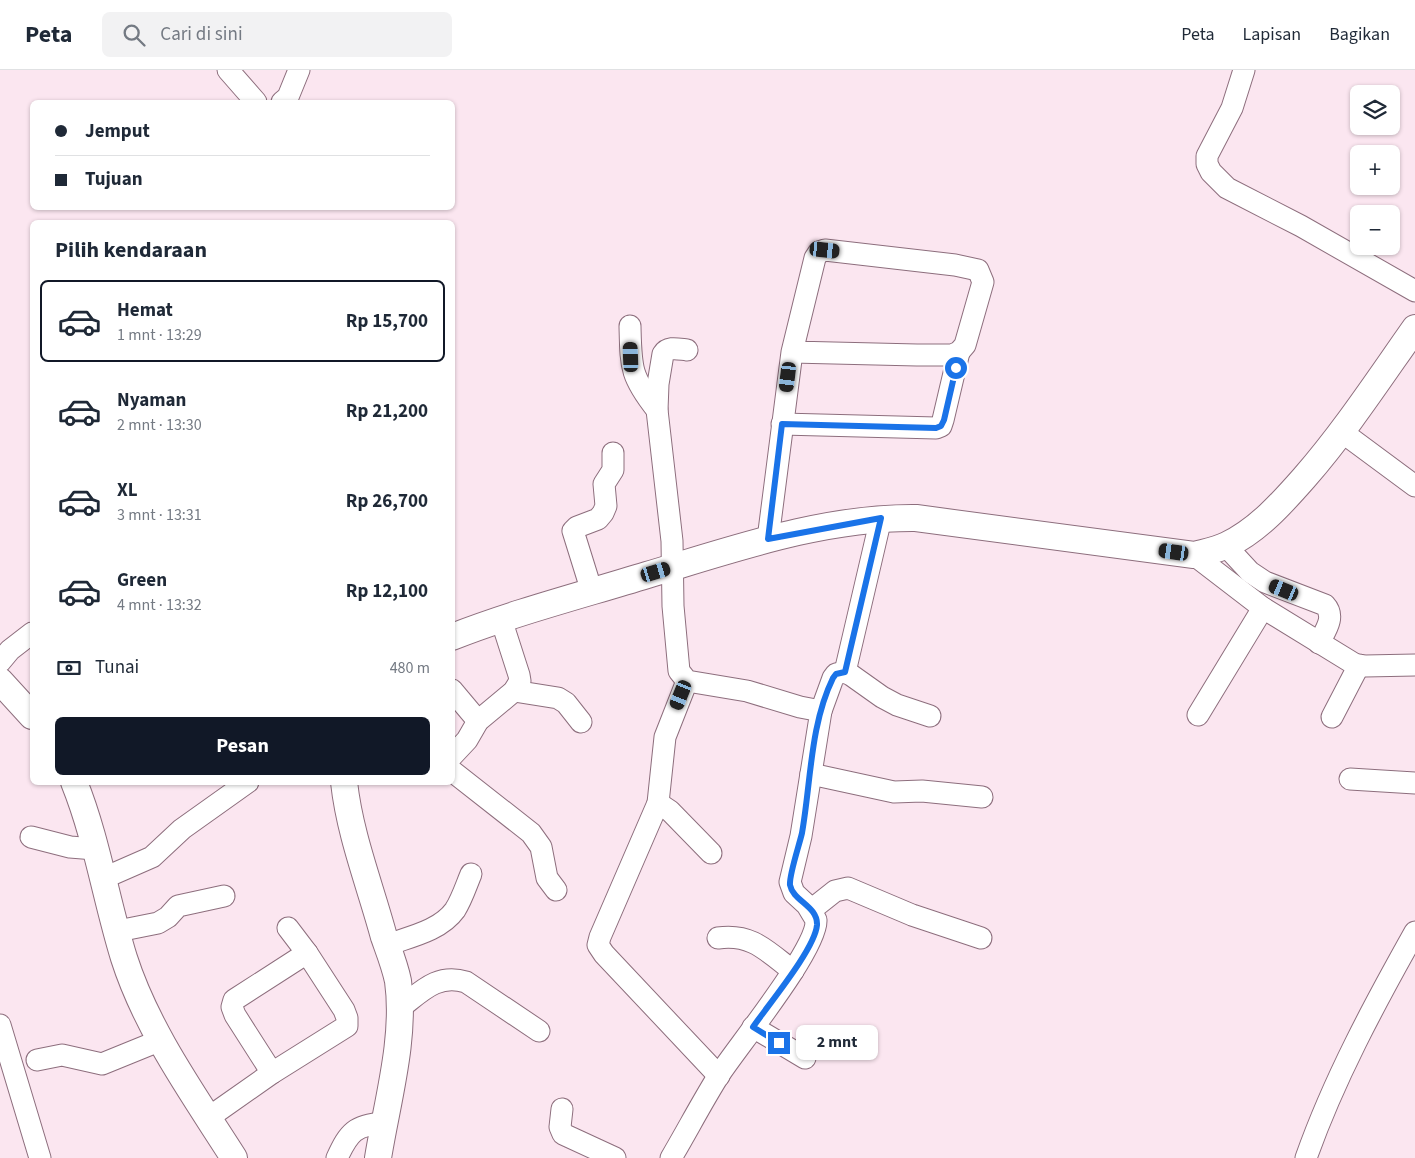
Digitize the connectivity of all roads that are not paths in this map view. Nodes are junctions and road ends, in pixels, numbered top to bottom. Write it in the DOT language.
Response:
graph roads {
  1 [pos="228,70"];
  2 [pos="299,70"];
  3 [pos="1244,70"];
  4 [pos="254,100"];
  5 [pos="284,100"];
  6 [pos="1415,291"];
  7 [pos="630,326"];
  8 [pos="1415,328"];
  9 [pos="687,350"];
  10 [pos="792,352"];
  11 [pos="960,352"];
  12 [pos="656,410"];
  13 [pos="782,424"];
  14 [pos="1342,432"];
  15 [pos="613,453"];
  16 [pos="1415,486"];
  17 [pos="881,518"];
  18 [pos="768,539"];
  19 [pos="1226,546"];
  20 [pos="1194,555"];
  21 [pos="672,568"];
  22 [pos="592,592"];
  23 [pos="1263,608"];
  24 [pos="502,619"];
  25 [pos="30,635"];
  26 [pos="455,636"];
  27 [pos="1319,643"];
  28 [pos="0,662"];
  29 [pos="1359,665"];
  30 [pos="1415,666"];
  31 [pos="845,672"];
  32 [pos="0,681"];
  33 [pos="687,681"];
  34 [pos="514,691"];
  35 [pos="455,693"];
  36 [pos="821,711"];
  37 [pos="30,714"];
  38 [pos="1198,715"];
  39 [pos="930,716"];
  40 [pos="1332,717"];
  41 [pos="478,720"];
  42 [pos="581,722"];
  43 [pos="455,753"];
  44 [pos="455,773"];
  45 [pos="811,774"];
  46 [pos="1350,779"];
  47 [pos="1415,783"];
  48 [pos="75,785"];
  49 [pos="244,785"];
  50 [pos="344,785"];
  51 [pos="982,798"];
  52 [pos="658,803"];
  53 [pos="30,837"];
  54 [pos="95,849"];
  55 [pos="710,853"];
  56 [pos="471,874"];
  57 [pos="104,878"];
  58 [pos="556,890"];
  59 [pos="224,896"];
  60 [pos="811,910"];
  61 [pos="288,928"];
  62 [pos="118,931"];
  63 [pos="1415,932"];
  64 [pos="718,938"];
  65 [pos="981,938"];
  66 [pos="387,945"];
  67 [pos="307,953"];
  68 [pos="793,971"];
  69 [pos="400,1008"];
  70 [pos="0,1025"];
  71 [pos="753,1027"];
  72 [pos="539,1031"];
  73 [pos="161,1040"];
  74 [pos="805,1058"];
  75 [pos="37,1060"];
  76 [pos="272,1073"];
  77 [pos="719,1076"];
  78 [pos="562,1109"];
  79 [pos="208,1118"];
  80 [pos="384,1123"];
  81 [pos="40,1158"];
  82 [pos="234,1158"];
  83 [pos="337,1158"];
  84 [pos="378,1158"];
  85 [pos="615,1158"];
  86 [pos="671,1158"];
  87 [pos="1306,1158"];
  1 -- 4 [label="street"];
  2 -- 5 [label="street"];
  3 -- 6 [label="street"];
  7 -- 12 [label="street"];
  8 -- 14 [label="main road"];
  9 -- 12 [label="street"];
  10 -- 11 [label="street"];
  10 -- 11 [label="street"];
  10 -- 13 [label="street"];
  11 -- 13 [label="street"];
  12 -- 21 [label="street"];
  13 -- 18 [label="street"];
  14 -- 16 [label="street"];
  14 -- 19 [label="main road"];
  15 -- 22 [label="street"];
  17 -- 18 [label="main road"];
  17 -- 20 [label="main road"];
  17 -- 31 [label="street"];
  18 -- 21 [label="main road"];
  19 -- 20 [label="main road"];
  19 -- 27 [label="street"];
  20 -- 23 [label="street"];
  21 -- 22 [label="main road"];
  21 -- 33 [label="street"];
  22 -- 24 [label="main road"];
  23 -- 27 [label="street"];
  23 -- 38 [label="street"];
  24 -- 26 [label="main road"];
  24 -- 34 [label="street"];
  25 -- 28 [label="street"];
  27 -- 29 [label="street"];
  29 -- 30 [label="street"];
  29 -- 40 [label="street"];
  31 -- 36 [label="street"];
  31 -- 39 [label="street"];
  32 -- 37 [label="main road"];
  33 -- 36 [label="street"];
  33 -- 52 [label="street"];
  34 -- 41 [label="street"];
  34 -- 42 [label="street"];
  35 -- 41 [label="street"];
  36 -- 45 [label="street"];
  41 -- 43 [label="street"];
  44 -- 58 [label="street"];
  45 -- 51 [label="street"];
  45 -- 60 [label="street"];
  46 -- 47 [label="street"];
  48 -- 54 [label="main road"];
  49 -- 57 [label="street"];
  50 -- 66 [label="main road"];
  52 -- 55 [label="street"];
  52 -- 77 [label="street"];
  53 -- 54 [label="street"];
  54 -- 57 [label="main road"];
  56 -- 66 [label="street"];
  57 -- 62 [label="main road"];
  59 -- 62 [label="street"];
  60 -- 65 [label="street"];
  60 -- 68 [label="street"];
  61 -- 67 [label="street"];
  62 -- 73 [label="main road"];
  63 -- 87 [label="street"];
  64 -- 68 [label="street"];
  66 -- 69 [label="main road"];
  67 -- 76 [label="street"];
  67 -- 76 [label="street"];
  68 -- 71 [label="street"];
  69 -- 72 [label="street"];
  69 -- 80 [label="main road"];
  70 -- 81 [label="street"];
  71 -- 74 [label="street"];
  71 -- 77 [label="street"];
  73 -- 75 [label="street"];
  73 -- 79 [label="main road"];
  76 -- 79 [label="street"];
  77 -- 86 [label="street"];
  78 -- 85 [label="street"];
  79 -- 82 [label="main road"];
  80 -- 83 [label="street"];
  80 -- 84 [label="main road"];
}
